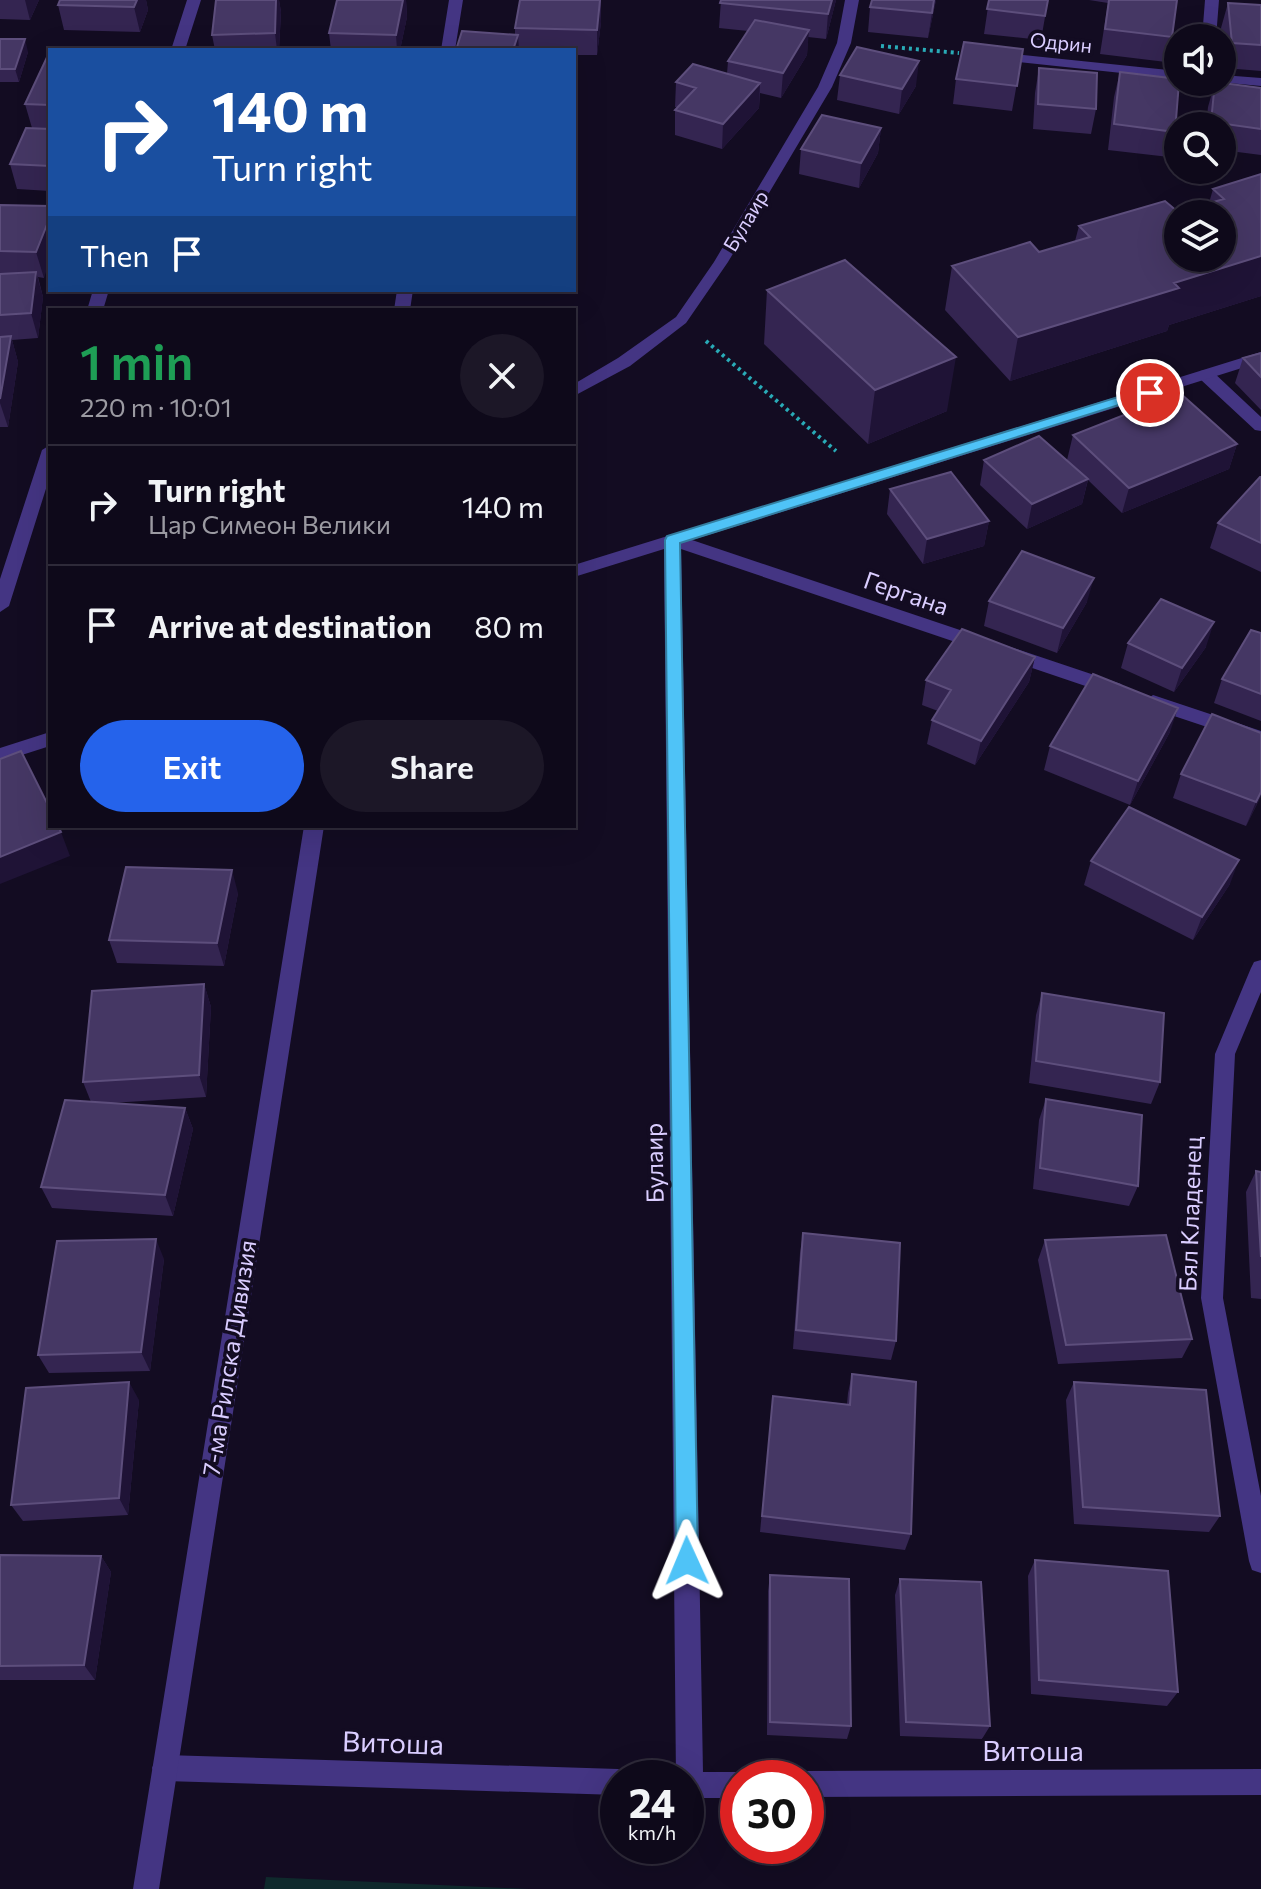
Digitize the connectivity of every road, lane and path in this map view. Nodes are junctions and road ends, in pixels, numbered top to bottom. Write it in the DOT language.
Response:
graph roads {
  1 [pos="194,0"];
  2 [pos="456,0"];
  3 [pos="852,0"];
  4 [pos="1212,0"];
  5 [pos="1210,24"];
  6 [pos="844,43"];
  7 [pos="179,48"];
  8 [pos="448,48"];
  9 [pos="990,56"];
  10 [pos="1164,74"];
  11 [pos="1236,80"];
  12 [pos="1261,82"];
  13 [pos="681,320"];
  14 [pos="1261,357"];
  15 [pos="1206,375"];
  16 [pos="576,390"];
  17 [pos="1261,426"];
  18 [pos="48,456"];
  19 [pos="869,479"];
  20 [pos="672,540"];
  21 [pos="576,570"];
  22 [pos="0,606"];
  23 [pos="1261,738"];
  24 [pos="48,740"];
  25 [pos="0,755"];
  26 [pos="314,828"];
  27 [pos="1261,968"];
  28 [pos="1261,1561"];
  29 [pos="688,1760"];
  30 [pos="165,1768"];
  31 [pos="600,1781"];
  32 [pos="1261,1782"];
  33 [pos="824,1784"];
  34 [pos="146,1889"];
  1 -- 7 [label="street"];
  2 -- 8 [label="street"];
  3 -- 6 [label="street, Булаир"];
  4 -- 5 [label="street"];
  6 -- 9 [label="path"];
  6 -- 13 [label="street, Булаир"];
  9 -- 10 [label="street, Одрин"];
  11 -- 12 [label="street"];
  13 -- 16 [label="street, Булаир"];
  13 -- 19 [label="path"];
  14 -- 15 [label="street"];
  15 -- 17 [label="street"];
  15 -- 19 [label="street"];
  18 -- 22 [label="street"];
  19 -- 20 [label="street"];
  20 -- 21 [label="street"];
  20 -- 23 [label="street, Гергана"];
  20 -- 29 [label="street, Булаир"];
  24 -- 25 [label="street"];
  26 -- 30 [label="street, 7-ма Рилска Дивизия"];
  27 -- 28 [label="street, Бял Кладенец"];
  30 -- 31 [label="street, Витоша"];
  30 -- 34 [label="street, 7-ма Рилска Дивизия"];
  32 -- 33 [label="street, Витоша"];
}
